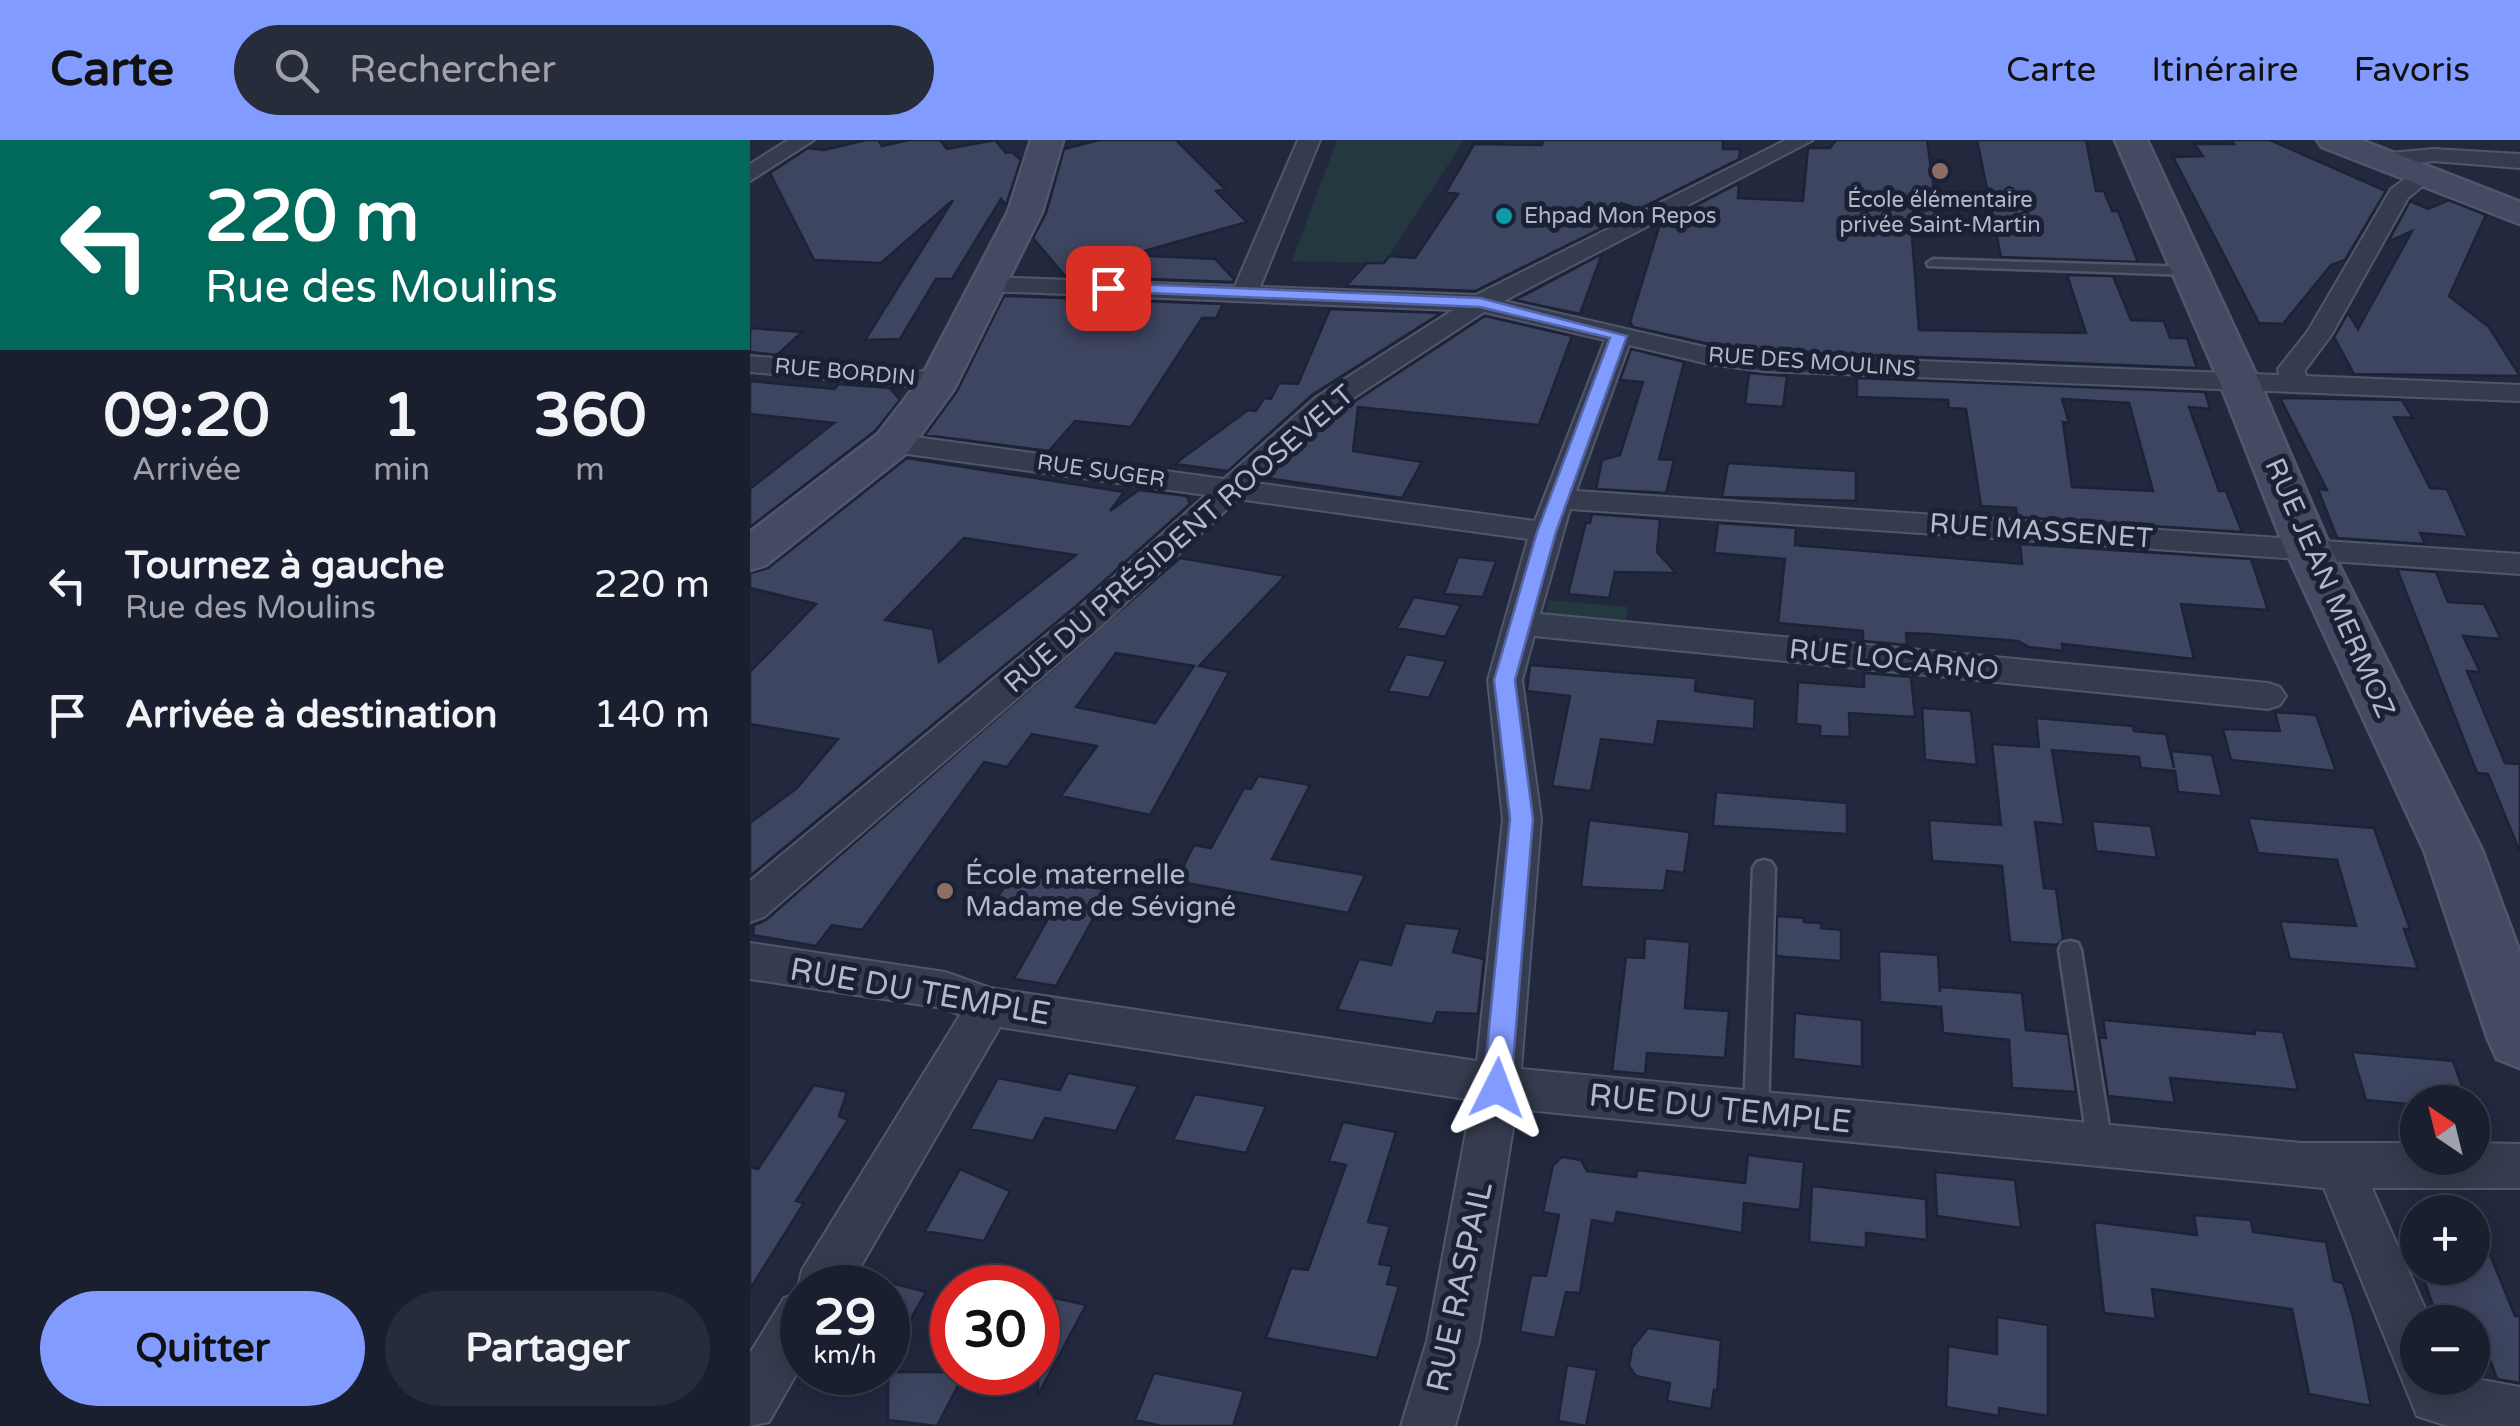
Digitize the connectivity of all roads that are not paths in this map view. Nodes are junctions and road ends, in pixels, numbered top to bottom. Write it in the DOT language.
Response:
graph roads {
  1 [pos="803,140"];
  2 [pos="1047,140"];
  3 [pos="1308,140"];
  4 [pos="1802,140"];
  5 [pos="2131,140"];
  6 [pos="2360,147"];
  7 [pos="2520,160"];
  8 [pos="753,169"];
  9 [pos="2426,175"];
  10 [pos="2520,214"];
  11 [pos="1933,263"];
  12 [pos="2190,270"];
  13 [pos="990,284"];
  14 [pos="1245,292"];
  15 [pos="1480,302"];
  16 [pos="1619,336"];
  17 [pos="750,364"];
  18 [pos="940,382"];
  19 [pos="2240,383"];
  20 [pos="2295,386"];
  21 [pos="2520,393"];
  22 [pos="893,443"];
  23 [pos="1229,488"];
  24 [pos="1561,498"];
  25 [pos="1546,532"];
  26 [pos="2308,549"];
  27 [pos="750,555"];
  28 [pos="2520,564"];
  29 [pos="1519,624"];
  30 [pos="2268,696"];
  31 [pos="1764,868"];
  32 [pos="750,905"];
  33 [pos="2070,950"];
  34 [pos="750,962"];
  35 [pos="989,1007"];
  36 [pos="2520,1039"];
  37 [pos="1497,1088"];
  38 [pos="1756,1112"];
  39 [pos="2100,1146"];
  40 [pos="2338,1165"];
  41 [pos="2520,1166"];
  42 [pos="834,1265"];
  43 [pos="2400,1312"];
  44 [pos="780,1352"];
  45 [pos="2474,1395"];
  46 [pos="750,1402"];
  47 [pos="2520,1414"];
  48 [pos="1428,1426"];
  1 -- 8 [label="street"];
  2 -- 13 [label="main road"];
  3 -- 14 [label="street"];
  4 -- 15 [label="street, RUE DU PRÉSIDENT ROOSEVELT"];
  5 -- 12 [label="main road, RUE JEAN MERMOZ"];
  6 -- 7 [label="street"];
  6 -- 9 [label="main road"];
  9 -- 10 [label="main road"];
  9 -- 20 [label="street"];
  11 -- 12 [label="lane"];
  12 -- 19 [label="main road, RUE JEAN MERMOZ"];
  13 -- 14 [label="street, RUE DES MOULINS"];
  13 -- 18 [label="main road"];
  14 -- 15 [label="street, RUE DES MOULINS"];
  15 -- 16 [label="street, RUE DES MOULINS"];
  15 -- 23 [label="street, RUE DU PRÉSIDENT ROOSEVELT"];
  16 -- 19 [label="street, RUE DES MOULINS"];
  16 -- 24 [label="street, RUE RASPAIL"];
  17 -- 18 [label="street, RUE BORDIN"];
  18 -- 22 [label="main road"];
  19 -- 20 [label="street, RUE DES MOULINS"];
  19 -- 26 [label="main road, RUE JEAN MERMOZ"];
  20 -- 21 [label="street, RUE DES MOULINS"];
  22 -- 23 [label="street, RUE SUGER"];
  22 -- 27 [label="main road"];
  23 -- 25 [label="street, RUE SUGER"];
  23 -- 32 [label="street, RUE DU PRÉSIDENT ROOSEVELT"];
  24 -- 25 [label="street, RUE RASPAIL"];
  24 -- 26 [label="street, RUE MASSENET"];
  25 -- 29 [label="street, RUE RASPAIL"];
  26 -- 28 [label="street, RUE MASSENET"];
  26 -- 36 [label="main road, RUE JEAN MERMOZ"];
  29 -- 30 [label="street, RUE LOCARNO"];
  29 -- 37 [label="street, RUE RASPAIL"];
  31 -- 38 [label="lane"];
  33 -- 39 [label="lane"];
  34 -- 35 [label="street, RUE DU TEMPLE"];
  35 -- 37 [label="street, RUE DU TEMPLE"];
  35 -- 42 [label="street"];
  37 -- 38 [label="street, RUE DU TEMPLE"];
  37 -- 48 [label="street, RUE RASPAIL"];
  38 -- 39 [label="street, RUE DU TEMPLE"];
  39 -- 40 [label="street, RUE DU TEMPLE"];
  40 -- 41 [label="street, RUE DU TEMPLE"];
  40 -- 43 [label="street"];
  44 -- 46 [label="street"];
  45 -- 47 [label="street"];
}
